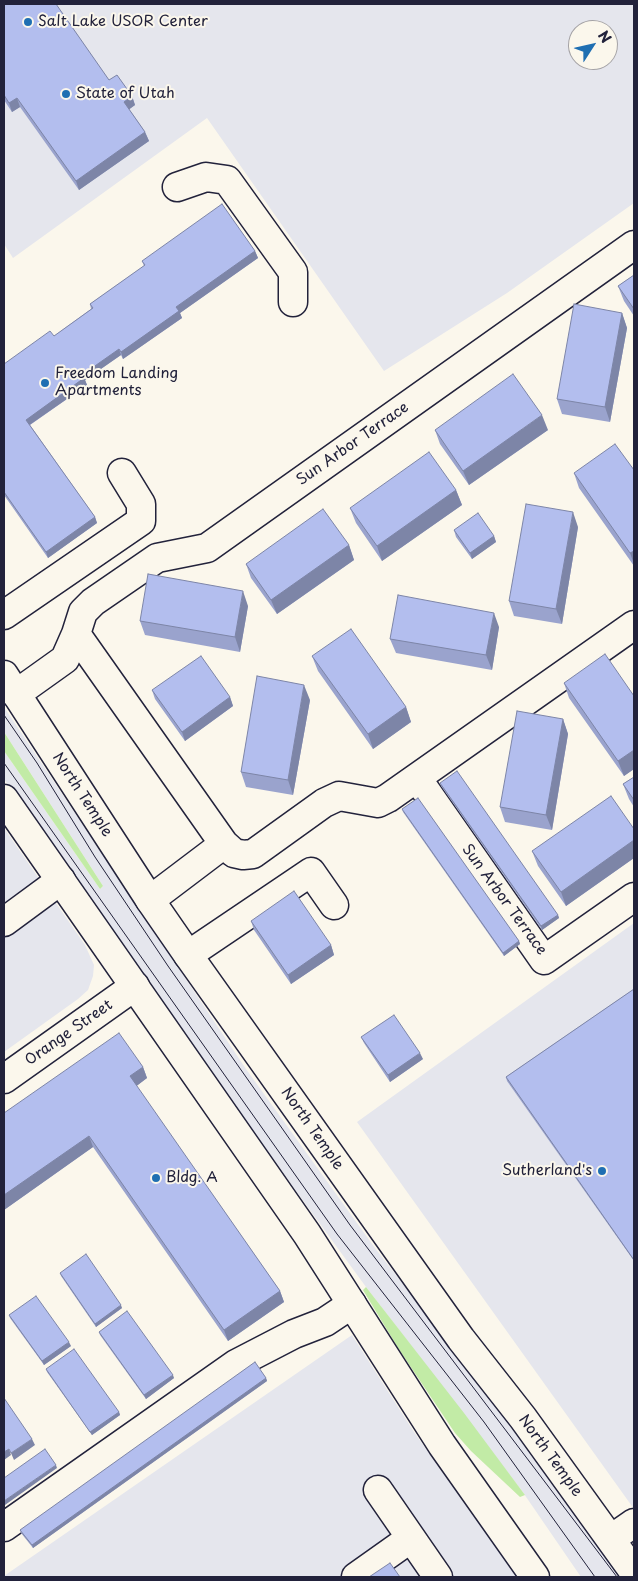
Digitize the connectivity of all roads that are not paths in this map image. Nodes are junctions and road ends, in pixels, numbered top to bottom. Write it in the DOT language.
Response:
graph roads {
  1 [pos="177,187"];
  2 [pos="634,245"];
  3 [pos="293,302"];
  4 [pos="122,474"];
  5 [pos="4,615"];
  6 [pos="634,625"];
  7 [pos="76,634"];
  8 [pos="10,684"];
  9 [pos="417,778"];
  10 [pos="4,799"];
  11 [pos="224,844"];
  12 [pos="61,880"];
  13 [pos="634,897"];
  14 [pos="150,900"];
  15 [pos="334,906"];
  16 [pos="4,922"];
  17 [pos="188,955"];
  18 [pos="135,986"];
  19 [pos="4,1079"];
  20 [pos="352,1304"];
  21 [pos="378,1490"];
  22 [pos="634,1523"];
  23 [pos="4,1527"];
  24 [pos="410,1538"];
  25 [pos="611,1540"];
  26 [pos="634,1572"];
  27 [pos="356,1577"];
  28 [pos="438,1577"];
  29 [pos="535,1577"];
  1 -- 3 [label="street"];
  2 -- 7 [label="street, Sun Arbor Terrace"];
  4 -- 5 [label="street"];
  6 -- 9 [label="street"];
  7 -- 8 [label="street, Sun Arbor Terrace"];
  7 -- 11 [label="street"];
  8 -- 14 [label="street, North Temple"];
  9 -- 11 [label="street"];
  9 -- 13 [label="street, Sun Arbor Terrace"];
  10 -- 12 [label="street"];
  11 -- 14 [label="street"];
  12 -- 16 [label="street"];
  12 -- 18 [label="street"];
  14 -- 17 [label="street, North Temple"];
  15 -- 17 [label="street"];
  17 -- 25 [label="street, North Temple"];
  18 -- 19 [label="street, Orange Street"];
  18 -- 20 [label="street"];
  20 -- 23 [label="street"];
  20 -- 29 [label="street"];
  21 -- 24 [label="street"];
  22 -- 25 [label="street"];
  24 -- 27 [label="street"];
  24 -- 28 [label="street"];
  25 -- 26 [label="street, North Temple"];
}
